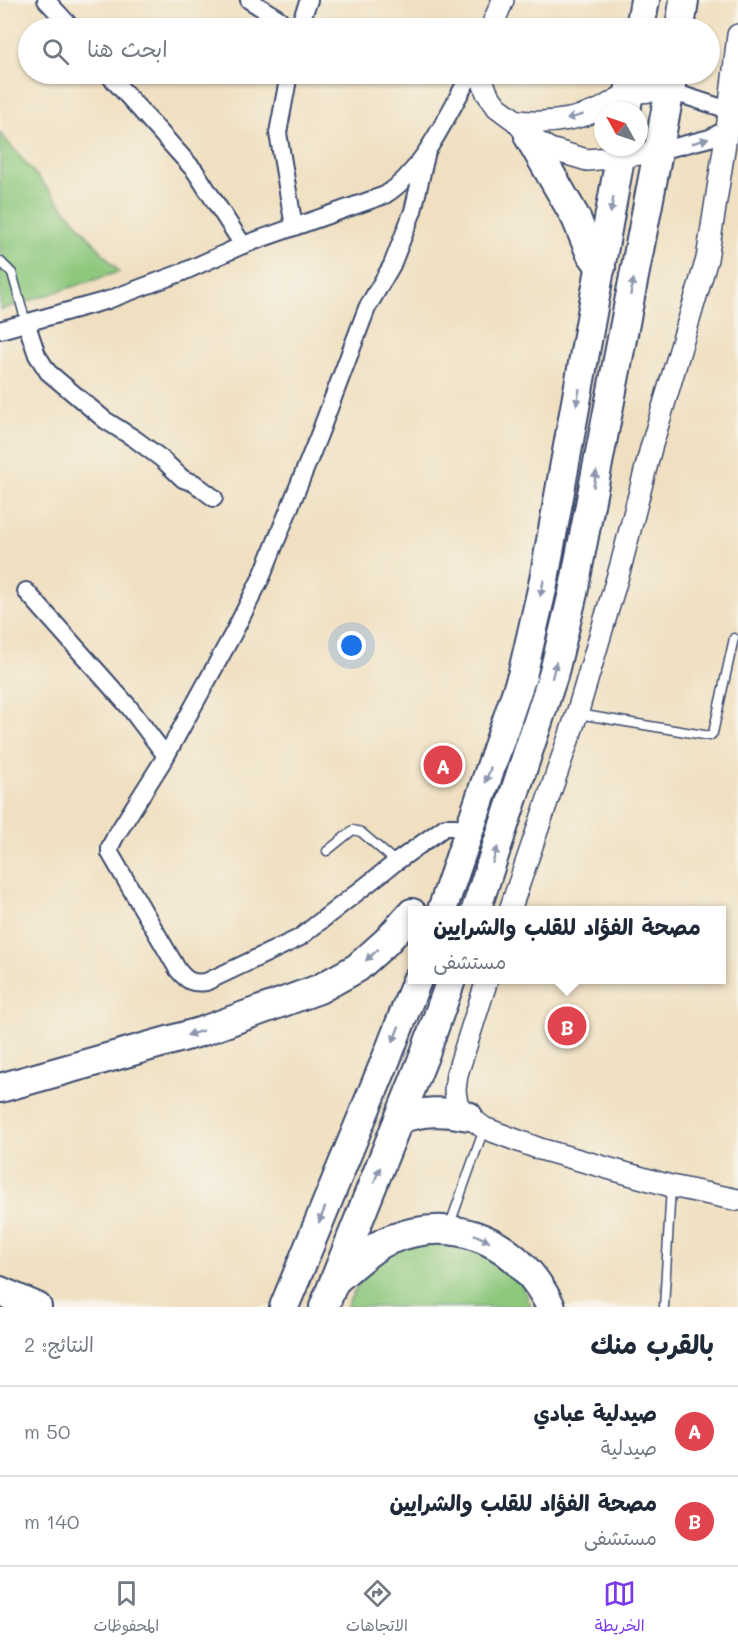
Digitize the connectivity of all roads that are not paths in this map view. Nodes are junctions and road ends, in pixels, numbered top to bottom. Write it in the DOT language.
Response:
graph roads {
  1 [pos="46,0"];
  2 [pos="249,0"];
  3 [pos="309,0"];
  4 [pos="502,0"];
  5 [pos="645,0"];
  6 [pos="684,0"];
  7 [pos="63,18"];
  8 [pos="277,18"];
  9 [pos="302,18"];
  10 [pos="495,18"];
  11 [pos="642,18"];
  12 [pos="681,18"];
  13 [pos="738,34"];
  14 [pos="117,84"];
  15 [pos="287,84"];
  16 [pos="465,84"];
  17 [pos="484,84"];
  18 [pos="663,84"];
  19 [pos="671,84"];
  20 [pos="674,84"];
  21 [pos="629,93"];
  22 [pos="733,119"];
  23 [pos="523,129"];
  24 [pos="427,151"];
  25 [pos="648,151"];
  26 [pos="659,151"];
  27 [pos="604,156"];
  28 [pos="620,156"];
  29 [pos="294,227"];
  30 [pos="243,245"];
  31 [pos="0,261"];
  32 [pos="601,267"];
  33 [pos="26,322"];
  34 [pos="0,330"];
  35 [pos="214,498"];
  36 [pos="26,591"];
  37 [pos="734,638"];
  38 [pos="577,714"];
  39 [pos="166,756"];
  40 [pos="469,831"];
  41 [pos="327,851"];
  42 [pos="396,862"];
  43 [pos="454,872"];
  44 [pos="420,906"];
  45 [pos="443,906"];
  46 [pos="477,906"];
  47 [pos="511,906"];
  48 [pos="408,918"];
  49 [pos="415,984"];
  50 [pos="450,984"];
  51 [pos="486,984"];
  52 [pos="0,1088"];
  53 [pos="399,1119"];
  54 [pos="476,1122"];
  55 [pos="671,1186"];
  56 [pos="738,1200"];
  57 [pos="448,1229"];
  58 [pos="335,1280"];
  59 [pos="0,1291"];
  60 [pos="37,1307"];
  61 [pos="284,1307"];
  62 [pos="324,1307"];
  63 [pos="551,1307"];
  64 [pos="664,1307"];
  1 -- 7 [label="street"];
  2 -- 8 [label="street"];
  3 -- 9 [label="street"];
  4 -- 10 [label="street"];
  5 -- 11 [label="highway"];
  6 -- 12 [label="highway"];
  13 -- 22 [label="street"];
  14 -- 30 [label="street"];
  15 -- 29 [label="street"];
  16 -- 24 [label="street"];
  17 -- 23 [label="street"];
  18 -- 21 [label="street"];
  19 -- 26 [label="highway"];
  20 -- 22 [label="street"];
  21 -- 23 [label="street, one-way"];
  26 -- 22 [label="street, one-way"];
  22 -- 38 [label="street"];
  23 -- 27 [label="street"];
  23 -- 32 [label="highway"];
  24 -- 29 [label="street"];
  24 -- 39 [label="street"];
  25 -- 26 [label="street"];
  46 -- 26 [label="highway, one-way"];
  28 -- 32 [label="highway, one-way"];
  29 -- 30 [label="street"];
  30 -- 33 [label="street"];
  31 -- 33 [label="lane"];
  32 -- 40 [label="highway, one-way"];
  33 -- 34 [label="street"];
  33 -- 35 [label="street"];
  36 -- 39 [label="street"];
  37 -- 38 [label="lane"];
  38 -- 47 [label="street"];
  39 -- 42 [label="street"];
  40 -- 42 [label="street"];
  40 -- 43 [label="highway"];
  41 -- 42 [label="lane"];
  43 -- 44 [label="highway"];
  43 -- 45 [label="highway"];
  48 -- 52 [label="highway, one-way"];
  49 -- 61 [label="highway, one-way"];
  50 -- 53 [label="highway"];
  51 -- 54 [label="street"];
  53 -- 54 [label="highway"];
  58 -- 53 [label="highway, one-way"];
  54 -- 55 [label="street"];
  54 -- 57 [label="lane"];
  55 -- 56 [label="street"];
  55 -- 64 [label="lane"];
  57 -- 58 [label="highway"];
  57 -- 63 [label="highway, one-way"];
  58 -- 62 [label="highway"];
  59 -- 60 [label="highway"];
}
